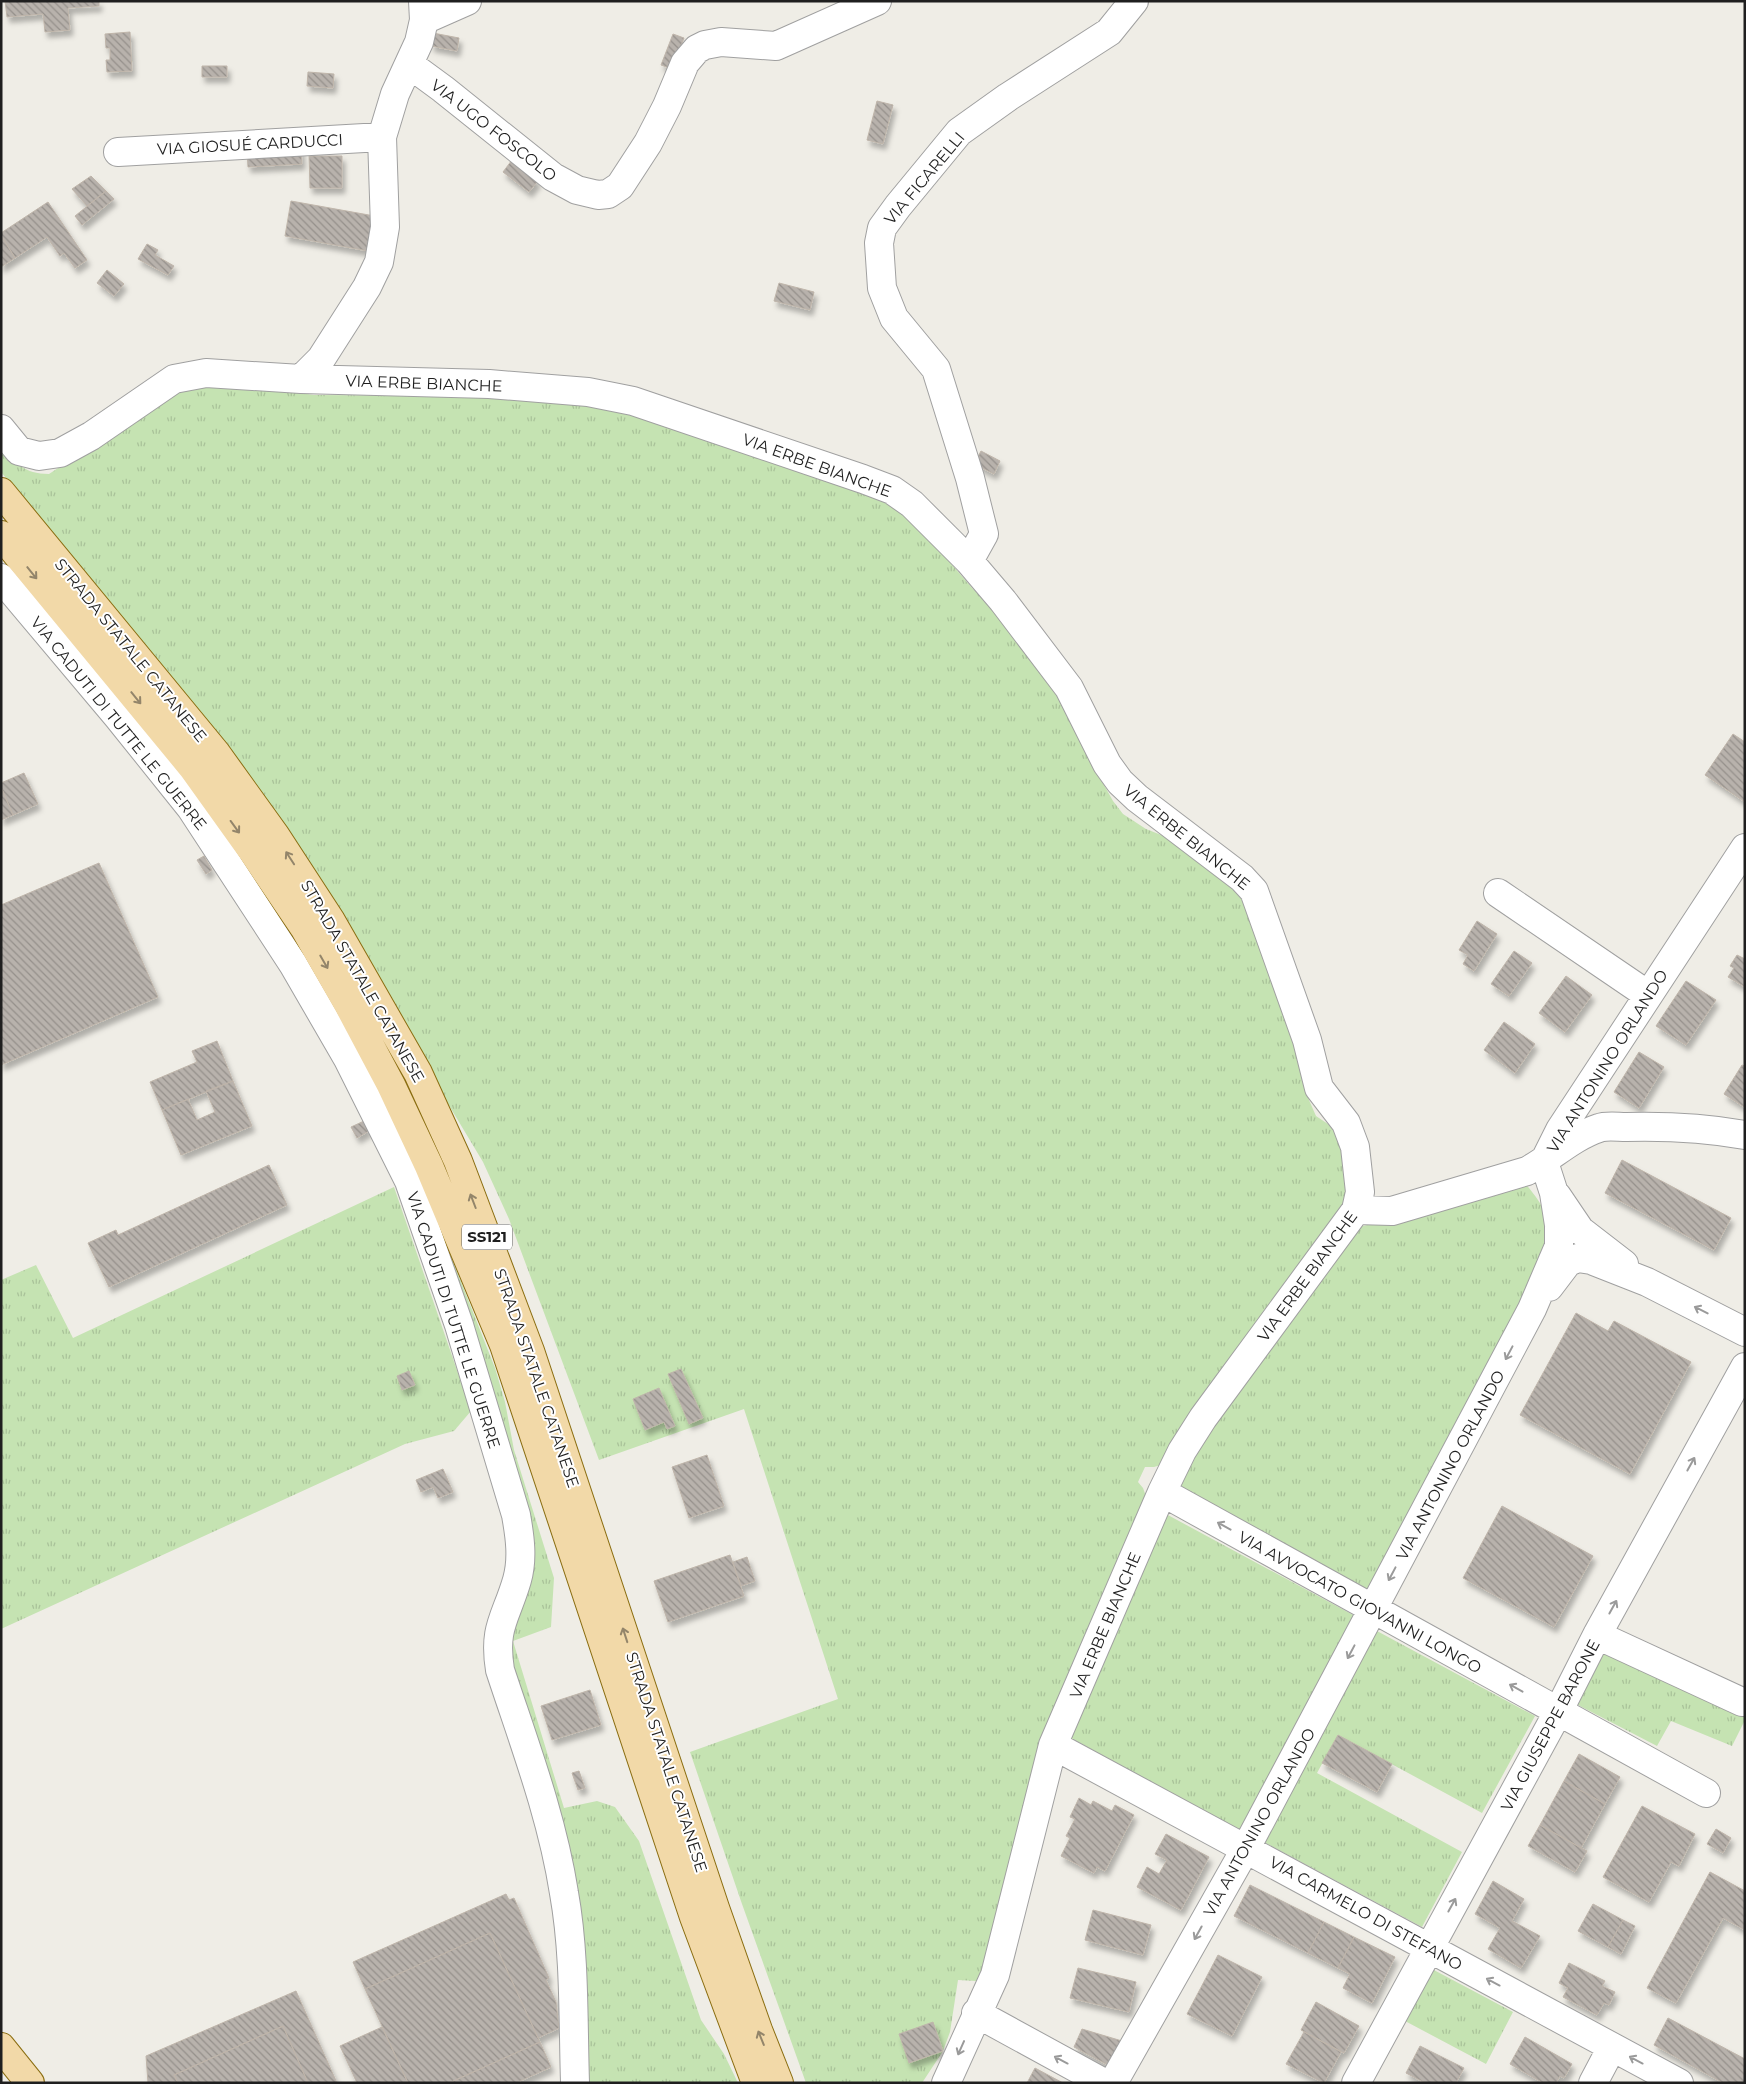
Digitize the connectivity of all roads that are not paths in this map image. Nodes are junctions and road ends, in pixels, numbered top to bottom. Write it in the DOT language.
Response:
graph roads {
  1 [pos="467,1"];
  2 [pos="877,1"];
  3 [pos="1134,1"];
  4 [pos="423,11"];
  5 [pos="409,64"];
  6 [pos="382,137"];
  7 [pos="118,152"];
  8 [pos="300,379"];
  9 [pos="1,429"];
  10 [pos="1,492"];
  11 [pos="1,535"];
  12 [pos="969,561"];
  13 [pos="1,578"];
  14 [pos="1745,848"];
  15 [pos="1498,893"];
  16 [pos="1648,995"];
  17 [pos="1745,1135"];
  18 [pos="1544,1162"];
  19 [pos="1554,1193"];
  20 [pos="1356,1210"];
  21 [pos="1647,1282"];
  22 [pos="1530,1314"];
  23 [pos="1745,1332"];
  24 [pos="1745,1367"];
  25 [pos="1162,1492"];
  26 [pos="1374,1609"];
  27 [pos="1598,1635"];
  28 [pos="1742,1702"];
  29 [pos="1558,1712"];
  30 [pos="1053,1745"];
  31 [pos="1706,1793"];
  32 [pos="1246,1848"];
  33 [pos="1429,1947"];
  34 [pos="976,2013"];
  35 [pos="1,2047"];
  36 [pos="1612,2047"];
  37 [pos="30,2083"];
  38 [pos="575,2083"];
  39 [pos="756,2083"];
  40 [pos="780,2083"];
  41 [pos="946,2083"];
  42 [pos="1104,2083"];
  43 [pos="1113,2083"];
  44 [pos="1356,2083"];
  45 [pos="1593,2083"];
  46 [pos="1679,2083"];
  1 -- 4 [label="street"];
  2 -- 5 [label="street, VIA UGO FOSCOLO"];
  3 -- 12 [label="street, VIA FICARELLI"];
  4 -- 5 [label="street"];
  5 -- 6 [label="street"];
  6 -- 7 [label="street, VIA GIOSUÉ CARDUCCI"];
  6 -- 8 [label="street"];
  8 -- 9 [label="street, VIA ERBE BIANCHE"];
  8 -- 12 [label="street, VIA ERBE BIANCHE"];
  40 -- 10 [label="main road, STRADA STATALE CATANESE / SS121, one-way"];
  11 -- 39 [label="main road, STRADA STATALE CATANESE / SS121, one-way"];
  12 -- 20 [label="street, VIA ERBE BIANCHE"];
  13 -- 38 [label="street, VIA CADUTI DI TUTTE LE GUERRE"];
  14 -- 16 [label="street, VIA ANTONINO ORLANDO"];
  15 -- 16 [label="street"];
  16 -- 18 [label="street, VIA ANTONINO ORLANDO"];
  17 -- 18 [label="street"];
  18 -- 19 [label="street, VIA ANTONINO ORLANDO"];
  18 -- 20 [label="street"];
  19 -- 21 [label="street"];
  19 -- 22 [label="street, VIA ANTONINO ORLANDO"];
  20 -- 25 [label="street, VIA ERBE BIANCHE"];
  21 -- 22 [label="street"];
  23 -- 21 [label="street, one-way"];
  22 -- 26 [label="street, VIA ANTONINO ORLANDO, one-way"];
  27 -- 24 [label="street, VIA GIUSEPPE BARONE, one-way"];
  26 -- 25 [label="street, VIA AVVOCATO GIOVANNI LONGO, one-way"];
  25 -- 30 [label="street, VIA ERBE BIANCHE"];
  29 -- 26 [label="street, VIA AVVOCATO GIOVANNI LONGO, one-way"];
  26 -- 32 [label="street, VIA ANTONINO ORLANDO, one-way"];
  27 -- 28 [label="street"];
  27 -- 29 [label="street, VIA GIUSEPPE BARONE"];
  29 -- 31 [label="street, VIA AVVOCATO GIOVANNI LONGO"];
  33 -- 29 [label="street, VIA GIUSEPPE BARONE, one-way"];
  30 -- 32 [label="street, VIA CARMELO DI STEFANO"];
  30 -- 34 [label="street, VIA ERBE BIANCHE"];
  32 -- 33 [label="street, VIA CARMELO DI STEFANO"];
  32 -- 43 [label="street, VIA ANTONINO ORLANDO, one-way"];
  36 -- 33 [label="street, VIA CARMELO DI STEFANO, one-way"];
  33 -- 44 [label="street, VIA GIUSEPPE BARONE"];
  34 -- 41 [label="street, VIA ERBE BIANCHE, one-way"];
  42 -- 34 [label="street, one-way"];
  35 -- 37 [label="main road"];
  36 -- 45 [label="street"];
  46 -- 36 [label="street, VIA CARMELO DI STEFANO, one-way"];
}
